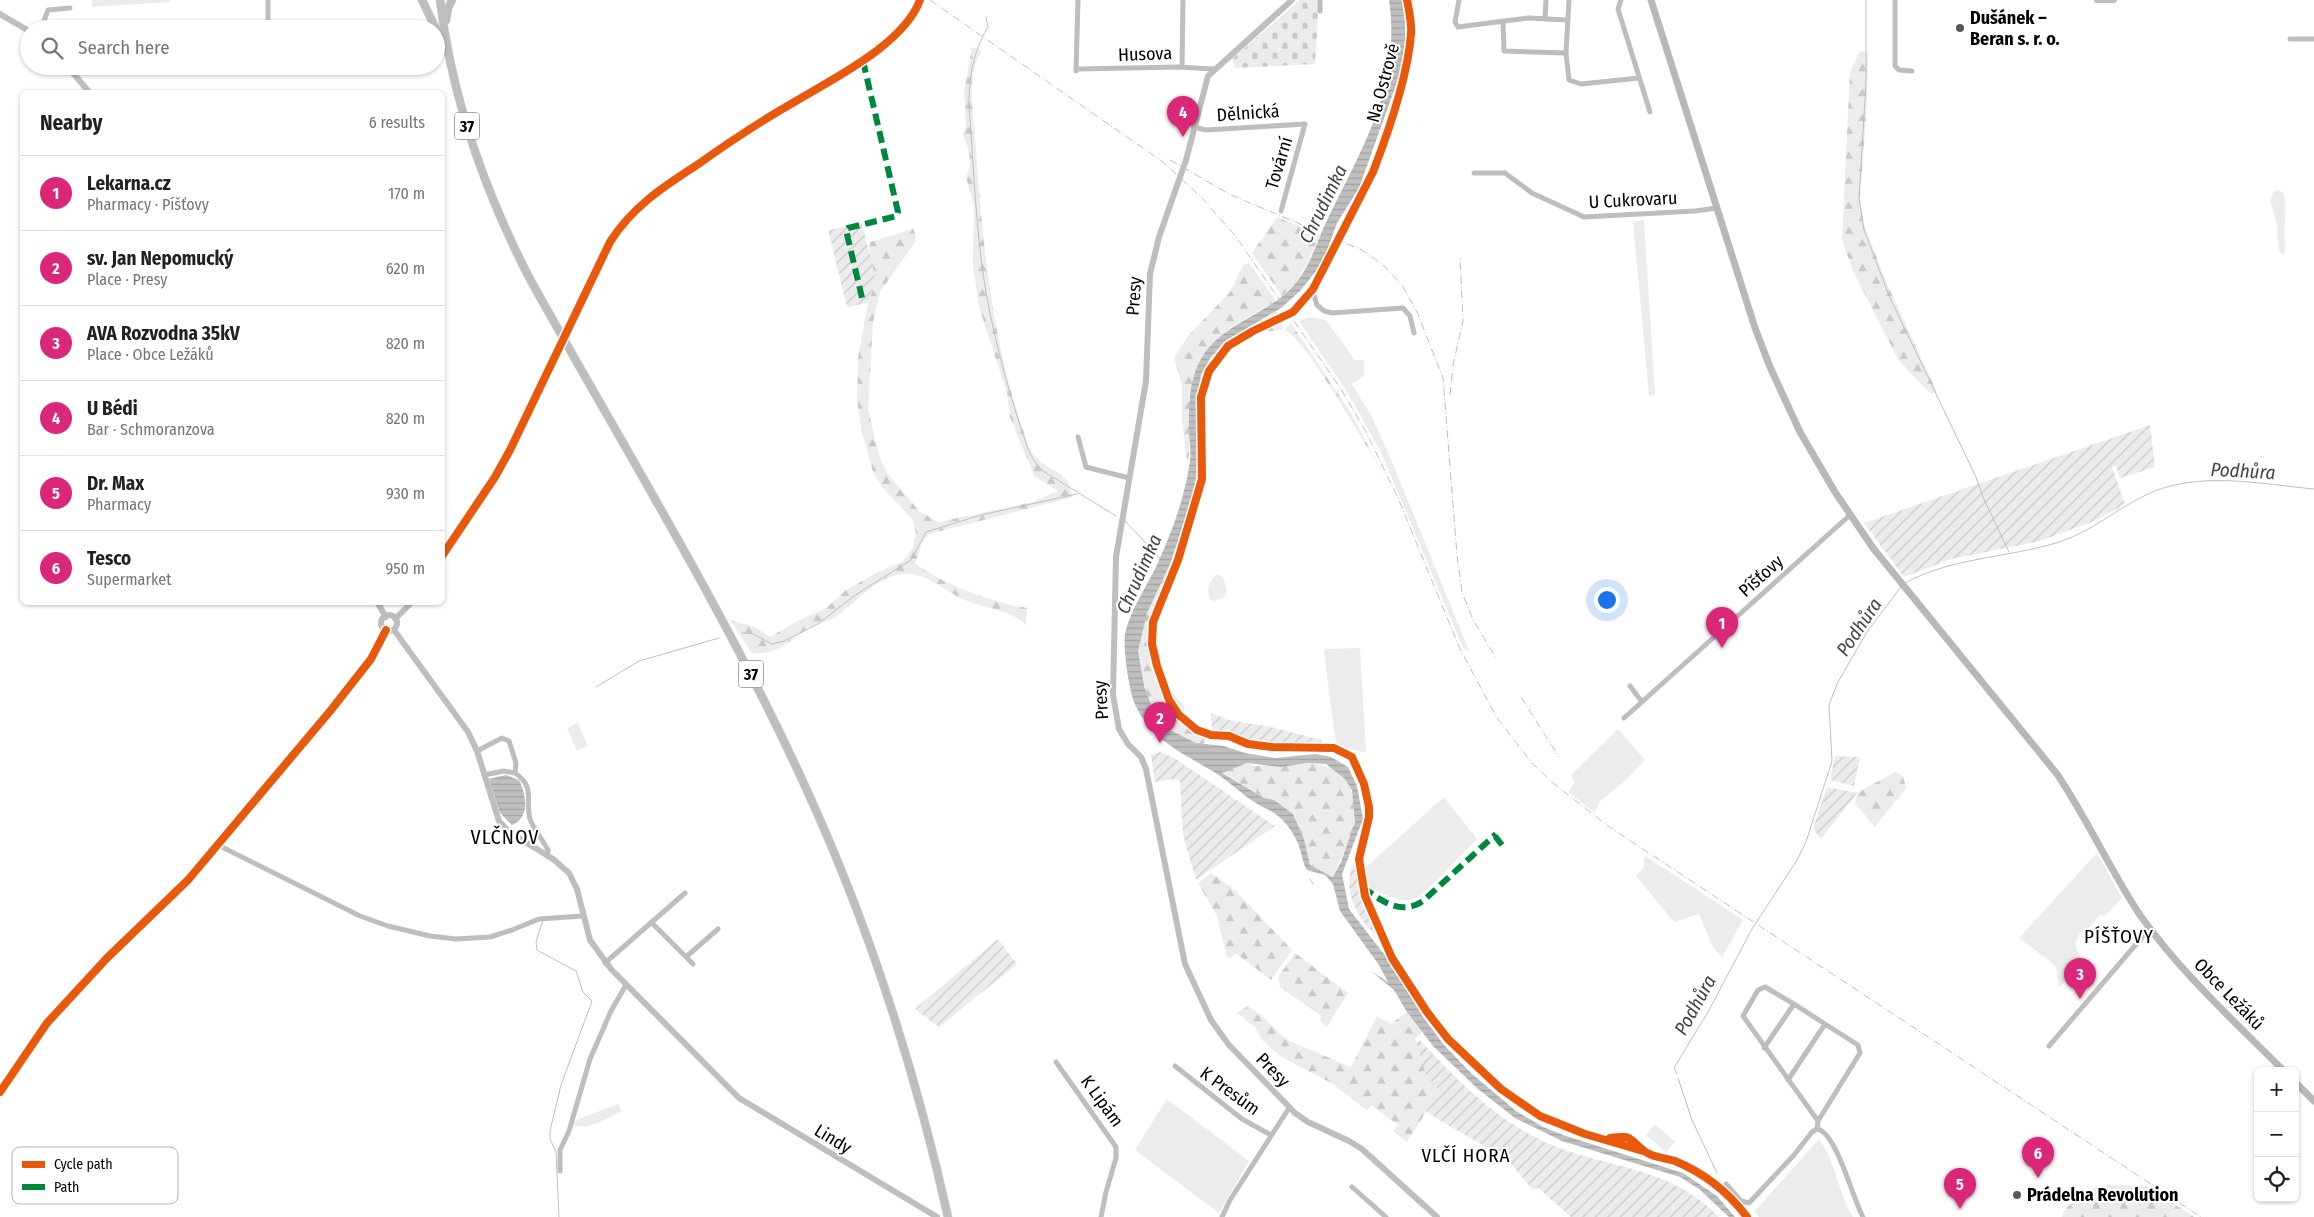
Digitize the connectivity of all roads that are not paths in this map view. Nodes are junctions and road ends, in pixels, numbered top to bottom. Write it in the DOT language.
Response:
graph roads {
  1 [pos="268,0"];
  2 [pos="422,0"];
  3 [pos="440,0"];
  4 [pos="452,0"];
  5 [pos="920,0"];
  6 [pos="1078,0"];
  7 [pos="1183,0"];
  8 [pos="1292,0"];
  9 [pos="1320,0"];
  10 [pos="1407,0"];
  11 [pos="1459,0"];
  12 [pos="1546,0"];
  13 [pos="1569,0"];
  14 [pos="1620,0"];
  15 [pos="1651,0"];
  16 [pos="1895,0"];
  17 [pos="2097,0"];
  18 [pos="2114,0"];
  19 [pos="70,8"];
  20 [pos="1320,11"];
  21 [pos="0,14"];
  22 [pos="1545,18"];
  23 [pos="44,20"];
  24 [pos="268,20"];
  25 [pos="432,20"];
  26 [pos="443,20"];
  27 [pos="1567,20"];
  28 [pos="1503,21"];
  29 [pos="20,26"];
  30 [pos="445,35"];
  31 [pos="2290,39"];
  32 [pos="2314,39"];
  33 [pos="445,53"];
  34 [pos="1566,53"];
  35 [pos="1182,67"];
  36 [pos="1213,69"];
  37 [pos="1912,71"];
  38 [pos="75,75"];
  39 [pos="1640,78"];
  40 [pos="455,80"];
  41 [pos="87,90"];
  42 [pos="1650,112"];
  43 [pos="1304,124"];
  44 [pos="1194,128"];
  45 [pos="1474,172"];
  46 [pos="1717,208"];
  47 [pos="1280,211"];
  48 [pos="1414,333"];
  49 [pos="1078,437"];
  50 [pos="1129,478"];
  51 [pos="1850,515"];
  52 [pos="445,552"];
  53 [pos="379,605"];
  54 [pos="409,605"];
  55 [pos="386,617"];
  56 [pos="395,619"];
  57 [pos="386,630"];
  58 [pos="394,630"];
  59 [pos="1630,686"];
  60 [pos="1642,702"];
  61 [pos="1624,718"];
  62 [pos="477,751"];
  63 [pos="515,773"];
  64 [pos="484,775"];
  65 [pos="218,845"];
  66 [pos="547,856"];
  67 [pos="685,893"];
  68 [pos="583,916"];
  69 [pos="651,922"];
  70 [pos="718,928"];
  71 [pos="2150,928"];
  72 [pos="686,957"];
  73 [pos="605,963"];
  74 [pos="693,964"];
  75 [pos="626,985"];
  76 [pos="1794,1004"];
  77 [pos="1825,1024"];
  78 [pos="2049,1046"];
  79 [pos="1764,1048"];
  80 [pos="1056,1062"];
  81 [pos="1175,1066"];
  82 [pos="2280,1067"];
  83 [pos="1788,1080"];
  84 [pos="2299,1086"];
  85 [pos="0,1092"];
  86 [pos="2314,1101"];
  87 [pos="1289,1108"];
  88 [pos="1818,1120"];
  89 [pos="1817,1129"];
  90 [pos="1271,1135"];
  91 [pos="560,1172"];
  92 [pos="1726,1184"];
  93 [pos="1352,1187"];
  94 [pos="1433,1215"];
  95 [pos="937,1217"];
  96 [pos="948,1217"];
  97 [pos="1102,1217"];
  98 [pos="1222,1217"];
  99 [pos="1386,1217"];
  100 [pos="1863,1217"];
  1 -- 24 [label="street"];
  2 -- 25 [label="main road"];
  3 -- 26 [label="main road, 37"];
  4 -- 30 [label="main road"];
  5 -- 52 [label="street, bridge"];
  6 -- 35 [label="street, Husova"];
  7 -- 35 [label="street"];
  8 -- 36 [label="street"];
  9 -- 20 [label="street"];
  10 -- 48 [label="street, Na Ostrově"];
  11 -- 28 [label="street"];
  12 -- 22 [label="street"];
  13 -- 27 [label="street"];
  14 -- 39 [label="street"];
  15 -- 46 [label="main road, Obce Ležáků"];
  16 -- 37 [label="street"];
  17 -- 18 [label="street"];
  19 -- 23 [label="street"];
  21 -- 29 [label="street"];
  22 -- 27 [label="street"];
  22 -- 28 [label="street"];
  27 -- 34 [label="street"];
  28 -- 34 [label="street"];
  30 -- 40 [label="main road, 37"];
  31 -- 32 [label="street"];
  33 -- 40 [label="main road"];
  34 -- 39 [label="street"];
  35 -- 36 [label="street, Husova"];
  36 -- 44 [label="street, Presy"];
  38 -- 41 [label="street"];
  39 -- 42 [label="street"];
  40 -- 96 [label="main road, 37"];
  43 -- 44 [label="street, Dělnická"];
  43 -- 47 [label="street, Tovární"];
  44 -- 50 [label="street, Presy"];
  45 -- 46 [label="street, U Cukrovaru"];
  46 -- 51 [label="main road, Obce Ležáků"];
  49 -- 50 [label="street"];
  50 -- 87 [label="street, Presy"];
  51 -- 60 [label="street, Píšťovy"];
  51 -- 71 [label="main road, Obce Ležáků"];
  53 -- 55 [label="street"];
  54 -- 56 [label="street"];
  55 -- 56 [label="street"];
  55 -- 57 [label="street"];
  56 -- 58 [label="street"];
  57 -- 58 [label="street"];
  57 -- 65 [label="street"];
  58 -- 62 [label="street, Lindy"];
  59 -- 60 [label="street"];
  60 -- 61 [label="street, Píšťovy"];
  62 -- 63 [label="street"];
  62 -- 64 [label="street, Lindy"];
  63 -- 64 [label="street"];
  63 -- 66 [label="street"];
  64 -- 66 [label="street, Lindy"];
  65 -- 68 [label="street"];
  65 -- 85 [label="street"];
  66 -- 68 [label="street, Lindy"];
  67 -- 69 [label="street"];
  68 -- 73 [label="street, Lindy"];
  69 -- 72 [label="street"];
  69 -- 73 [label="street"];
  70 -- 72 [label="street"];
  71 -- 78 [label="street"];
  71 -- 82 [label="main road, Obce Ležáků"];
  72 -- 74 [label="street"];
  73 -- 75 [label="street, Lindy"];
  75 -- 91 [label="street"];
  75 -- 95 [label="street, Lindy"];
  76 -- 77 [label="street"];
  76 -- 79 [label="street"];
  76 -- 79 [label="street"];
  77 -- 83 [label="street"];
  77 -- 88 [label="street"];
  79 -- 83 [label="street"];
  80 -- 97 [label="street, K Lipám"];
  81 -- 90 [label="street, K Presům"];
  83 -- 88 [label="street"];
  84 -- 86 [label="main road"];
  87 -- 90 [label="street, K Presům"];
  87 -- 94 [label="street, Presy"];
  88 -- 89 [label="street"];
  89 -- 92 [label="street"];
  89 -- 100 [label="street"];
  90 -- 98 [label="street, K Presům"];
  93 -- 99 [label="street"];
}
